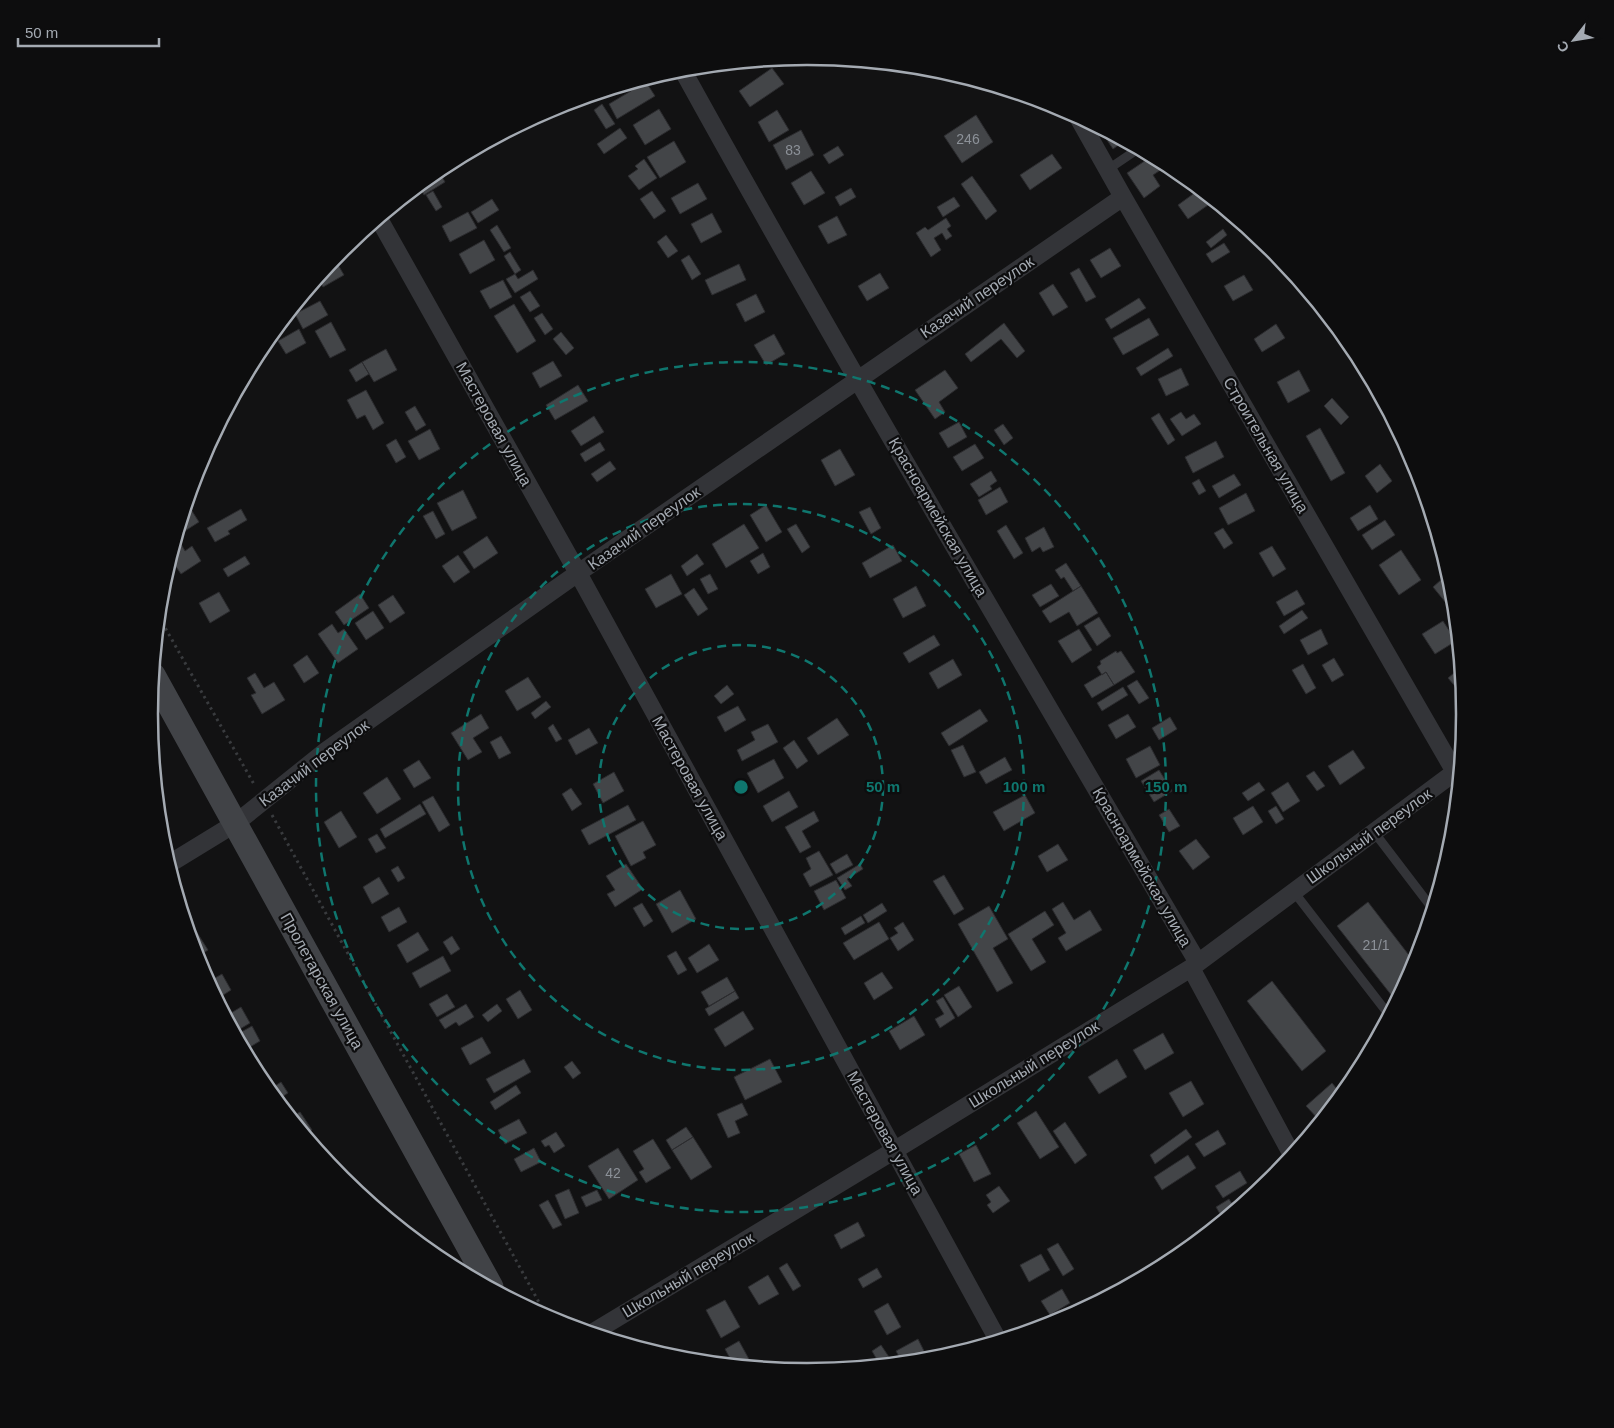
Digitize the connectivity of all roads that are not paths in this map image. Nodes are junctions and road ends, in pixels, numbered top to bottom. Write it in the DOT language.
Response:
graph roads {
  1 [pos="686,76"];
  2 [pos="1084,127"];
  3 [pos="1133,153"];
  4 [pos="1108,170"];
  5 [pos="1123,197"];
  6 [pos="382,223"];
  7 [pos="858,379"];
  8 [pos="578,573"];
  9 [pos="159,685"];
  10 [pos="1454,766"];
  11 [pos="1453,774"];
  12 [pos="236,823"];
  13 [pos="1374,832"];
  14 [pos="175,860"];
  15 [pos="1294,892"];
  16 [pos="1428,903"];
  17 [pos="1195,965"];
  18 [pos="1384,1010"];
  19 [pos="1289,1148"];
  20 [pos="895,1150"];
  21 [pos="486,1278"];
  22 [pos="598,1329"];
  23 [pos="995,1335"];
  1 -- 7 [label="street, Красноармейская улица"];
  2 -- 4 [label="street, Строительная улица"];
  3 -- 4 [label="lane"];
  4 -- 5 [label="street, Строительная улица"];
  5 -- 7 [label="street, Казачий переулок"];
  5 -- 10 [label="street, Строительная улица"];
  6 -- 8 [label="street, Мастеровая улица"];
  7 -- 8 [label="street, Казачий переулок"];
  7 -- 17 [label="street, Красноармейская улица"];
  8 -- 12 [label="street, Казачий переулок"];
  8 -- 20 [label="street, Мастеровая улица"];
  9 -- 12 [label="street, Пролетарская улица"];
  11 -- 13 [label="street, Школьный переулок"];
  12 -- 14 [label="street, Казачий переулок"];
  12 -- 21 [label="street, Пролетарская улица"];
  13 -- 15 [label="street, Школьный переулок"];
  13 -- 16 [label="lane"];
  15 -- 17 [label="street, Школьный переулок"];
  15 -- 18 [label="lane"];
  17 -- 19 [label="street, Красноармейская улица"];
  17 -- 20 [label="street, Школьный переулок"];
  20 -- 22 [label="street, Школьный переулок"];
  20 -- 23 [label="street, Мастеровая улица"];
}
